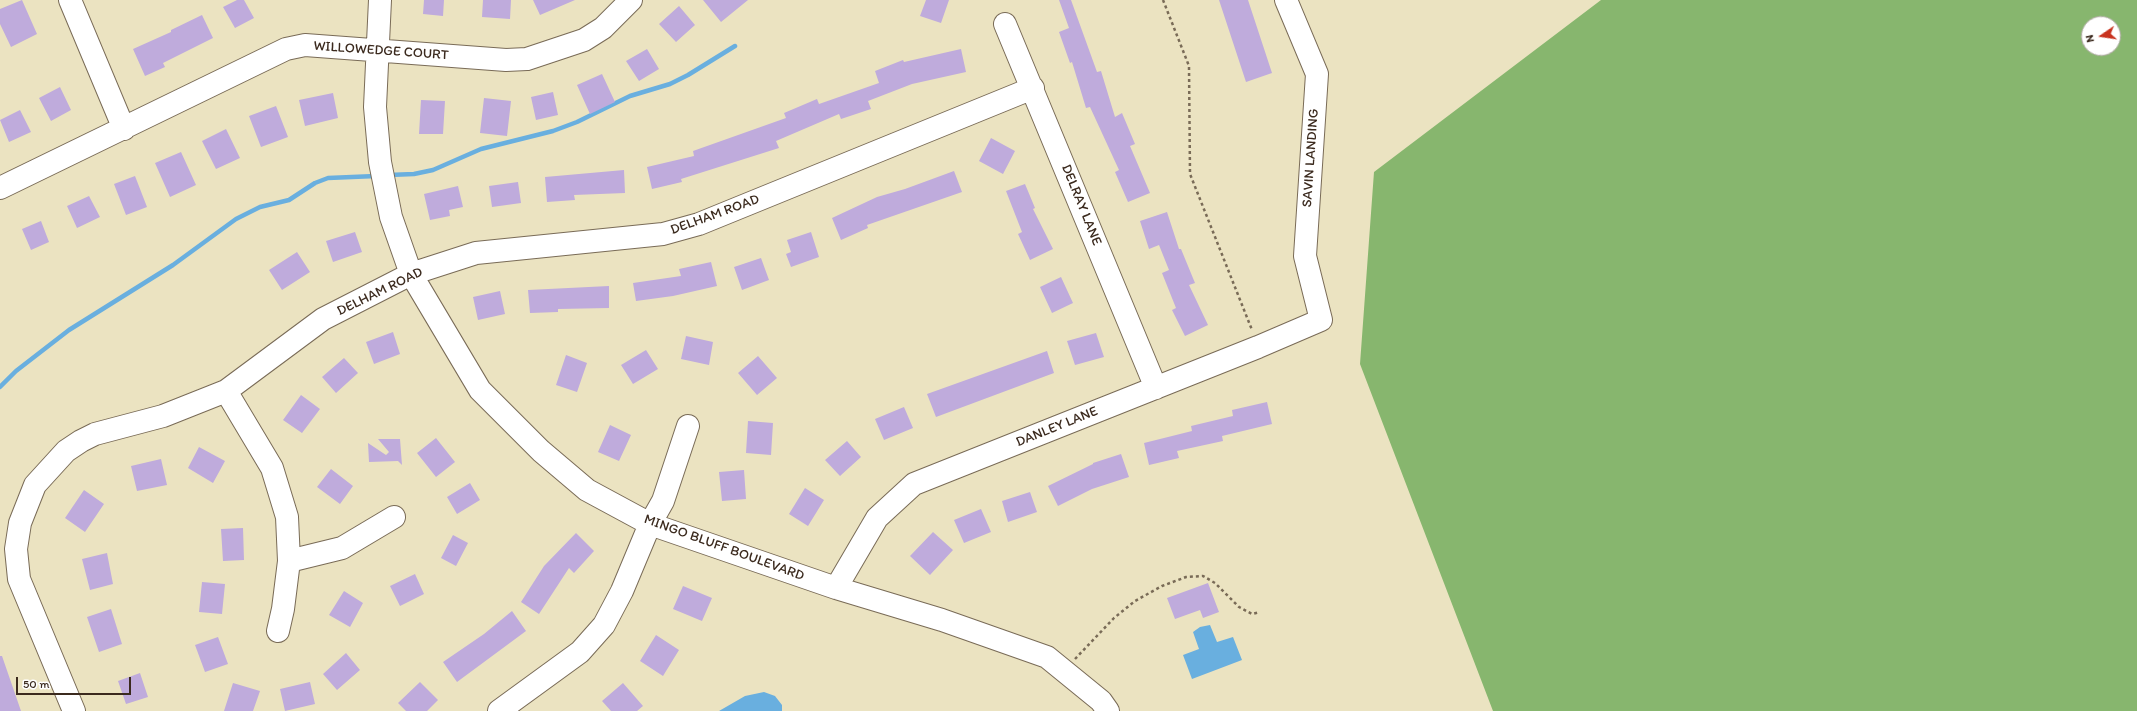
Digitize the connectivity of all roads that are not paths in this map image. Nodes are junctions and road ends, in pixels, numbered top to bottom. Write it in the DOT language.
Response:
graph roads {
  1 [pos="70,0"];
  2 [pos="380,0"];
  3 [pos="631,0"];
  4 [pos="1286,0"];
  5 [pos="1005,24"];
  6 [pos="378,50"];
  7 [pos="1033,88"];
  8 [pos="124,129"];
  9 [pos="0,188"];
  10 [pos="411,274"];
  11 [pos="1321,320"];
  12 [pos="1156,388"];
  13 [pos="226,391"];
  14 [pos="688,426"];
  15 [pos="394,517"];
  16 [pos="650,524"];
  17 [pos="289,561"];
  18 [pos="836,588"];
  19 [pos="278,630"];
  20 [pos="74,711"];
  21 [pos="499,711"];
  22 [pos="1108,711"];
  1 -- 8 [label="street"];
  2 -- 6 [label="street, MINGO BLUFF BOULEVARD"];
  3 -- 6 [label="street, WILLOWEDGE COURT"];
  4 -- 11 [label="street, SAVIN LANDING"];
  5 -- 7 [label="street, DELRAY LANE"];
  6 -- 8 [label="street, WILLOWEDGE COURT"];
  6 -- 10 [label="street, MINGO BLUFF BOULEVARD"];
  7 -- 10 [label="street, DELHAM ROAD"];
  7 -- 12 [label="street, DELRAY LANE"];
  8 -- 9 [label="street, WILLOWEDGE COURT"];
  10 -- 13 [label="street, DELHAM ROAD"];
  10 -- 16 [label="street, MINGO BLUFF BOULEVARD"];
  11 -- 12 [label="street, DANLEY LANE"];
  12 -- 18 [label="street, DANLEY LANE"];
  13 -- 17 [label="street"];
  13 -- 20 [label="street, DELHAM ROAD"];
  14 -- 16 [label="street"];
  15 -- 17 [label="street"];
  16 -- 18 [label="street, MINGO BLUFF BOULEVARD"];
  16 -- 21 [label="street"];
  17 -- 19 [label="street"];
  18 -- 22 [label="street, MINGO BLUFF BOULEVARD"];
}
